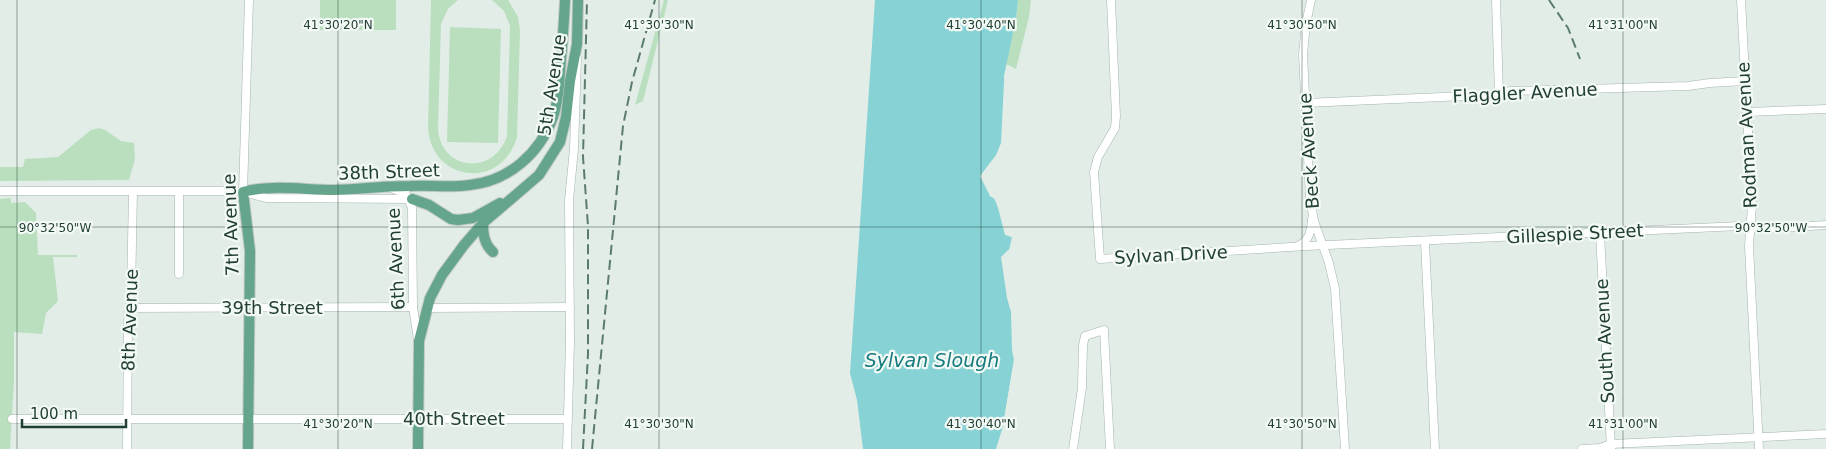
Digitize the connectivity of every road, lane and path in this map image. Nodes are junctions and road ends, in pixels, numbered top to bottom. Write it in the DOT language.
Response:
graph roads {
  1 [pos="249,0"];
  2 [pos="565,0"];
  3 [pos="578,0"];
  4 [pos="1111,0"];
  5 [pos="1311,0"];
  6 [pos="1496,0"];
  7 [pos="1741,0"];
  8 [pos="577,44"];
  9 [pos="1745,81"];
  10 [pos="1499,93"];
  11 [pos="1305,103"];
  12 [pos="1826,109"];
  13 [pos="1747,112"];
  14 [pos="528,157"];
  15 [pos="389,187"];
  16 [pos="0,191"];
  17 [pos="521,191"];
  18 [pos="133,192"];
  19 [pos="178,192"];
  20 [pos="243,192"];
  21 [pos="411,199"];
  22 [pos="1312,209"];
  23 [pos="483,223"];
  24 [pos="1826,225"];
  25 [pos="1750,227"];
  26 [pos="1600,233"];
  27 [pos="1425,242"];
  28 [pos="1323,246"];
  29 [pos="1297,247"];
  30 [pos="493,252"];
  31 [pos="179,274"];
  32 [pos="413,307"];
  33 [pos="130,308"];
  34 [pos="427,308"];
  35 [pos="570,308"];
  36 [pos="249,309"];
  37 [pos="419,342"];
  38 [pos="12,419"];
  39 [pos="248,419"];
  40 [pos="567,419"];
  41 [pos="127,420"];
  42 [pos="418,420"];
  43 [pos="1826,434"];
  44 [pos="1759,437"];
  45 [pos="1611,447"];
  46 [pos="127,449"];
  47 [pos="248,449"];
  48 [pos="418,449"];
  49 [pos="567,449"];
  50 [pos="1073,449"];
  51 [pos="1110,449"];
  52 [pos="1345,449"];
  53 [pos="1434,449"];
  54 [pos="1582,449"];
  55 [pos="1759,449"];
  1 -- 20 [label="street, 7th Avenue"];
  2 -- 14 [label="main road, 5th Avenue"];
  3 -- 8 [label="main road, 5th Avenue"];
  4 -- 29 [label="street, Sylvan Drive"];
  5 -- 11 [label="street, Beck Avenue"];
  6 -- 10 [label="street"];
  7 -- 9 [label="street, Rodman Avenue"];
  8 -- 17 [label="main road, 5th Avenue"];
  8 -- 35 [label="street"];
  9 -- 10 [label="street, Flaggler Avenue"];
  9 -- 13 [label="street, Rodman Avenue"];
  10 -- 11 [label="street, Flaggler Avenue"];
  11 -- 22 [label="street, Beck Avenue"];
  12 -- 13 [label="street"];
  13 -- 25 [label="street, Rodman Avenue"];
  14 -- 15 [label="main road, 38th Street"];
  15 -- 20 [label="main road, 38th Street"];
  15 -- 21 [label="street, 6th Avenue"];
  16 -- 18 [label="street, 38th Street"];
  17 -- 21 [label="main road"];
  17 -- 23 [label="main road, 6th Avenue"];
  18 -- 19 [label="street, 38th Street"];
  18 -- 33 [label="street, 8th Avenue"];
  19 -- 20 [label="street, 38th Street"];
  19 -- 31 [label="street"];
  20 -- 21 [label="street, 38th Street"];
  20 -- 36 [label="main road, 7th Avenue"];
  21 -- 32 [label="street, 6th Avenue"];
  22 -- 28 [label="street, Beck Avenue"];
  22 -- 29 [label="street"];
  23 -- 30 [label="main road"];
  23 -- 34 [label="main road, 6th Avenue"];
  24 -- 25 [label="street, Gillespie Street"];
  25 -- 26 [label="street, Gillespie Street"];
  25 -- 44 [label="street, Rodman Avenue"];
  26 -- 27 [label="street, Gillespie Street"];
  26 -- 45 [label="street, South Avenue"];
  27 -- 28 [label="street, Gillespie Street"];
  27 -- 53 [label="street"];
  28 -- 29 [label="street, Sylvan Drive"];
  28 -- 52 [label="street, Beck Avenue"];
  32 -- 36 [label="street, 39th Street"];
  32 -- 37 [label="street, 6th Avenue"];
  33 -- 36 [label="street, 39th Street"];
  33 -- 41 [label="street, 8th Avenue"];
  34 -- 35 [label="street"];
  34 -- 37 [label="main road, 6th Avenue"];
  35 -- 40 [label="street"];
  36 -- 39 [label="main road, 7th Avenue"];
  37 -- 42 [label="main road, 6th Avenue"];
  38 -- 41 [label="street, 40th Street"];
  39 -- 41 [label="street, 40th Street"];
  39 -- 42 [label="street, 40th Street"];
  39 -- 47 [label="main road, 7th Avenue"];
  40 -- 42 [label="street, 40th Street"];
  40 -- 49 [label="street"];
  41 -- 46 [label="street, 8th Avenue"];
  42 -- 48 [label="main road, 6th Avenue"];
  43 -- 44 [label="street"];
  44 -- 45 [label="street"];
  44 -- 55 [label="street, Rodman Avenue"];
  45 -- 54 [label="street"];
  50 -- 51 [label="street"];
}
